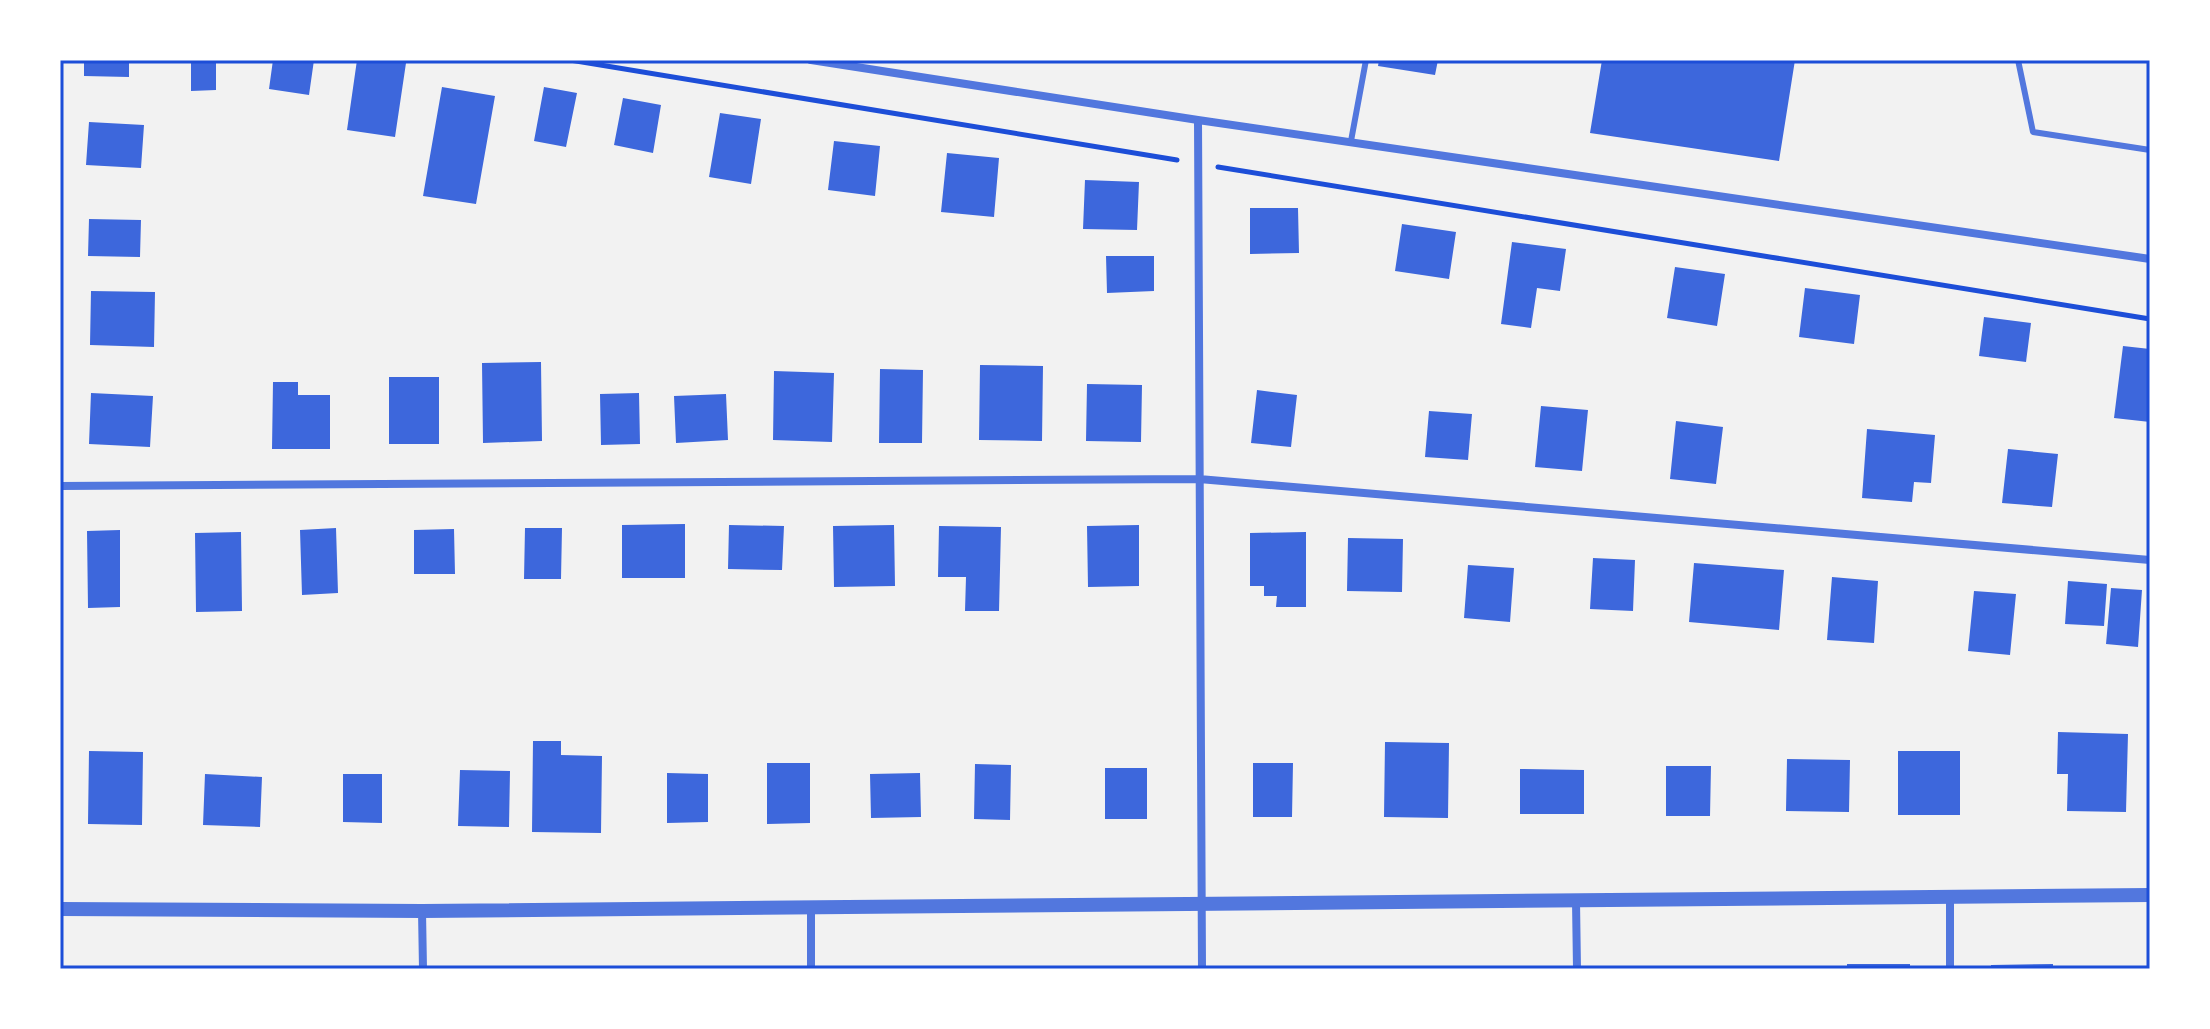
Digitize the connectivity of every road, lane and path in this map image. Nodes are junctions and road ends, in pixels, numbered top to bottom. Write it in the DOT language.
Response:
graph roads {
  1 [pos="570,60"];
  2 [pos="811,60"];
  3 [pos="1366,60"];
  4 [pos="2018,60"];
  5 [pos="1198,120"];
  6 [pos="1351,141"];
  7 [pos="2150,150"];
  8 [pos="1198,163"];
  9 [pos="2150,259"];
  10 [pos="2150,319"];
  11 [pos="1199,479"];
  12 [pos="60,486"];
  13 [pos="2150,560"];
  14 [pos="2150,895"];
  15 [pos="1950,897"];
  16 [pos="1576,901"];
  17 [pos="1202,905"];
  18 [pos="60,909"];
  19 [pos="811,909"];
  20 [pos="422,911"];
  21 [pos="423,969"];
  22 [pos="811,969"];
  23 [pos="1202,969"];
  24 [pos="1577,969"];
  25 [pos="1950,969"];
  1 -- 8 [label="path"];
  2 -- 5 [label="street"];
  3 -- 6 [label="lane"];
  4 -- 7 [label="lane"];
  5 -- 6 [label="street"];
  5 -- 8 [label="street"];
  6 -- 9 [label="street"];
  8 -- 10 [label="path"];
  8 -- 11 [label="street"];
  11 -- 12 [label="street"];
  11 -- 13 [label="street"];
  11 -- 17 [label="street"];
  14 -- 15 [label="street"];
  15 -- 16 [label="street"];
  15 -- 25 [label="street"];
  16 -- 17 [label="street"];
  16 -- 24 [label="street"];
  17 -- 19 [label="street"];
  17 -- 23 [label="street"];
  18 -- 20 [label="street"];
  19 -- 20 [label="street"];
  19 -- 22 [label="street"];
  20 -- 21 [label="street"];
}
